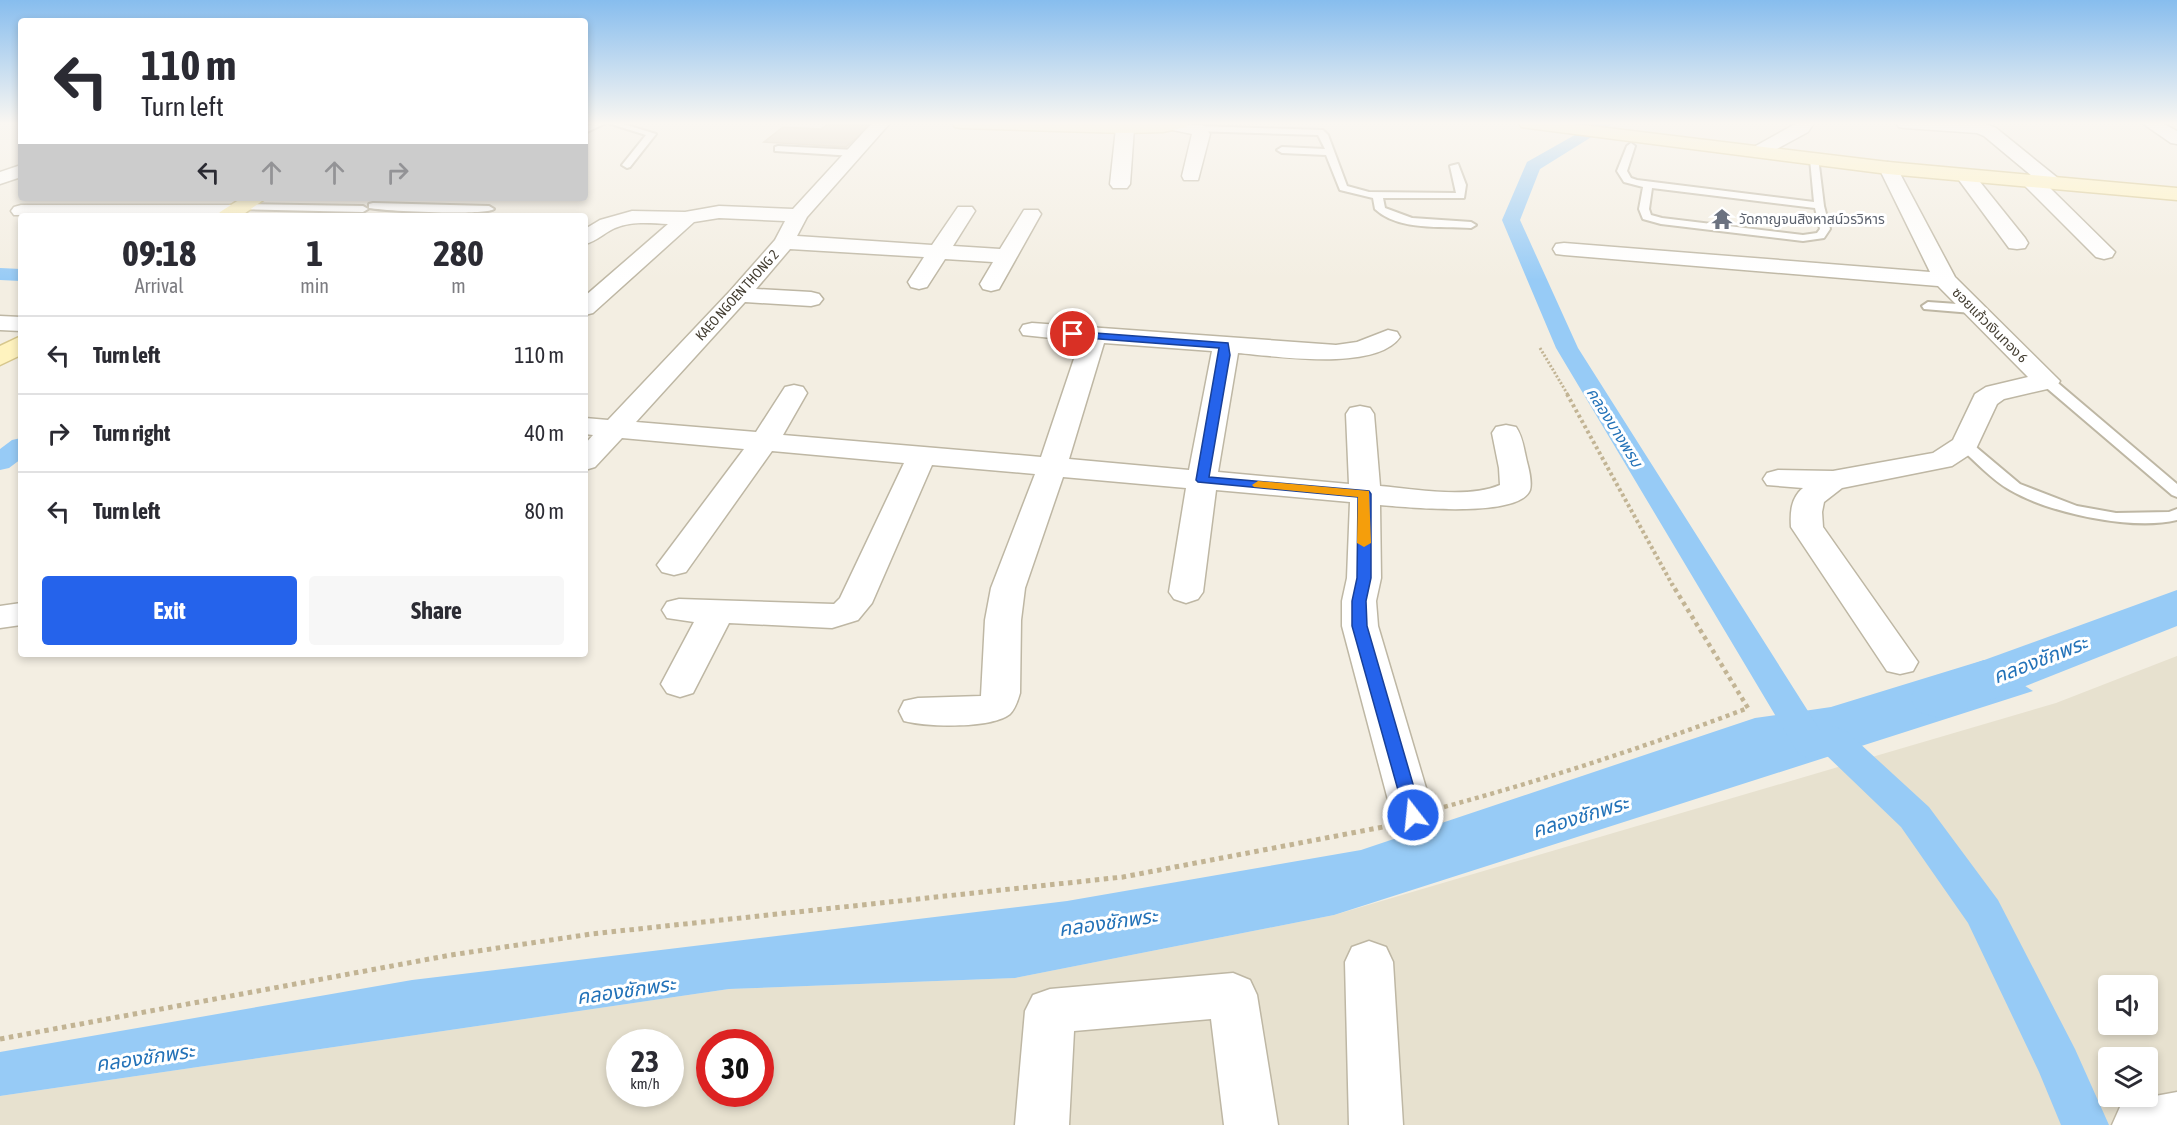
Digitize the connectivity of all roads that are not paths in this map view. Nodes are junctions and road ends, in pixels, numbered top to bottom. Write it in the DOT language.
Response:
graph roads {
  1 [pos="834,176"];
  2 [pos="1122,176"];
  3 [pos="1338,176"];
  4 [pos="1458,176"];
  5 [pos="1624,176"];
  6 [pos="1816,176"];
  7 [pos="1892,176"];
  8 [pos="1960,176"];
  9 [pos="1965,176"];
  10 [pos="2034,176"];
  11 [pos="2042,183"];
  12 [pos="1120,184"];
  13 [pos="1648,185"];
  14 [pos="2177,194"];
  15 [pos="1378,195"];
  16 [pos="387,201"];
  17 [pos="1819,206"];
  18 [pos="240,208"];
  19 [pos="489,209"];
  20 [pos="363,210"];
  21 [pos="21,211"];
  22 [pos="282,212"];
  23 [pos="965,212"];
  24 [pos="1030,214"];
  25 [pos="798,215"];
  26 [pos="1467,215"];
  27 [pos="687,218"];
  28 [pos="588,236"];
  29 [pos="784,242"];
  30 [pos="2017,243"];
  31 [pos="1564,249"];
  32 [pos="941,252"];
  33 [pos="2104,252"];
  34 [pos="1008,256"];
  35 [pos="1945,280"];
  36 [pos="919,282"];
  37 [pos="991,284"];
  38 [pos="739,295"];
  39 [pos="811,299"];
  40 [pos="588,305"];
  41 [pos="1928,306"];
  42 [pos="1972,309"];
  43 [pos="0,323"];
  44 [pos="18,324"];
  45 [pos="1032,330"];
  46 [pos="1094,335"];
  47 [pos="1388,337"];
  48 [pos="1224,345"];
  49 [pos="18,346"];
  50 [pos="0,357"];
  51 [pos="2047,381"];
  52 [pos="794,393"];
  53 [pos="1360,414"];
  54 [pos="588,426"];
  55 [pos="615,429"];
  56 [pos="1506,434"];
  57 [pos="764,442"];
  58 [pos="1965,445"];
  59 [pos="922,455"];
  60 [pos="588,458"];
  61 [pos="1052,467"];
  62 [pos="1778,479"];
  63 [pos="1202,480"];
  64 [pos="1833,480"];
  65 [pos="2177,492"];
  66 [pos="1365,494"];
  67 [pos="2177,514"];
  68 [pos="674,565"];
  69 [pos="1186,592"];
  70 [pos="679,610"];
  71 [pos="717,612"];
  72 [pos="18,614"];
  73 [pos="0,617"];
  74 [pos="1900,662"];
  75 [pos="680,684"];
  76 [pos="918,711"];
  77 [pos="1413,815"];
  78 [pos="1369,962"];
  79 [pos="2177,1118"];
  80 [pos="1042,1125"];
  81 [pos="1251,1125"];
  82 [pos="1376,1125"];
  83 [pos="2139,1125"];
  1 -- 25 [label="street, KAEO NGOEN THONG 2"];
  2 -- 12 [label="street"];
  3 -- 15 [label="lane"];
  4 -- 26 [label="lane"];
  5 -- 13 [label="lane"];
  6 -- 17 [label="lane"];
  7 -- 35 [label="street, ซอยแก้วเงินทอง 6"];
  8 -- 9 [label="street"];
  9 -- 11 [label="street"];
  9 -- 30 [label="street"];
  10 -- 11 [label="street"];
  11 -- 14 [label="street"];
  11 -- 33 [label="street"];
  13 -- 17 [label="lane"];
  13 -- 17 [label="lane"];
  15 -- 26 [label="lane"];
  15 -- 26 [label="lane"];
  16 -- 20 [label="lane"];
  18 -- 21 [label="street"];
  18 -- 22 [label="lane"];
  19 -- 20 [label="lane"];
  20 -- 22 [label="lane"];
  23 -- 32 [label="street"];
  24 -- 34 [label="street"];
  25 -- 27 [label="street"];
  25 -- 29 [label="street, KAEO NGOEN THONG 2"];
  27 -- 28 [label="street"];
  27 -- 40 [label="street"];
  29 -- 32 [label="street"];
  29 -- 38 [label="street, KAEO NGOEN THONG 2"];
  31 -- 35 [label="street"];
  32 -- 34 [label="street"];
  32 -- 36 [label="street"];
  34 -- 37 [label="street"];
  35 -- 42 [label="street, ซอยแก้วเงินทอง 6"];
  38 -- 39 [label="street"];
  38 -- 55 [label="street, KAEO NGOEN THONG 2"];
  41 -- 42 [label="lane"];
  42 -- 51 [label="street, ซอยแก้วเงินทอง 6"];
  43 -- 44 [label="street"];
  45 -- 46 [label="street"];
  46 -- 48 [label="street"];
  46 -- 61 [label="street"];
  47 -- 48 [label="street"];
  48 -- 63 [label="street"];
  49 -- 50 [label="street"];
  51 -- 58 [label="street"];
  51 -- 65 [label="lane"];
  52 -- 57 [label="street"];
  53 -- 66 [label="street"];
  54 -- 55 [label="street"];
  55 -- 57 [label="street"];
  55 -- 60 [label="street, KAEO NGOEN THONG 2"];
  56 -- 66 [label="street"];
  57 -- 59 [label="street"];
  57 -- 68 [label="street"];
  58 -- 64 [label="street"];
  58 -- 67 [label="lane"];
  59 -- 61 [label="street"];
  59 -- 71 [label="street"];
  61 -- 63 [label="street"];
  61 -- 76 [label="street"];
  62 -- 64 [label="street"];
  63 -- 66 [label="street"];
  63 -- 69 [label="street"];
  64 -- 74 [label="street"];
  66 -- 77 [label="street"];
  70 -- 71 [label="street"];
  71 -- 75 [label="street"];
  72 -- 73 [label="street"];
  78 -- 82 [label="street"];
  79 -- 83 [label="street"];
  80 -- 81 [label="street"];
}
